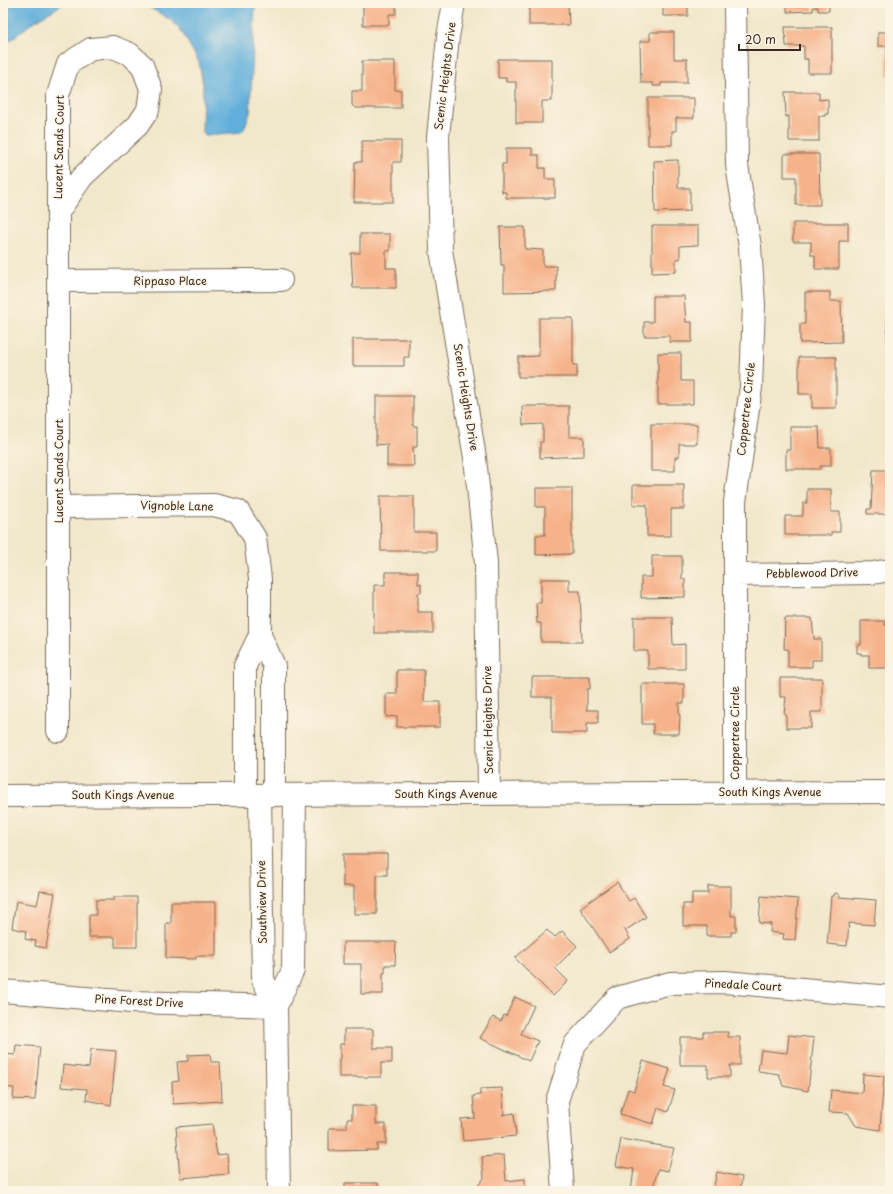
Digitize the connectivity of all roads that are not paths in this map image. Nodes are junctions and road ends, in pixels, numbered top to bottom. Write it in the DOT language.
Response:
graph roads {
  1 [pos="454,3"];
  2 [pos="735,3"];
  3 [pos="58,212"];
  4 [pos="281,280"];
  5 [pos="59,281"];
  6 [pos="60,507"];
  7 [pos="890,570"];
  8 [pos="735,575"];
  9 [pos="260,635"];
  10 [pos="58,731"];
  11 [pos="735,792"];
  12 [pos="890,792"];
  13 [pos="489,793"];
  14 [pos="260,795"];
  15 [pos="295,795"];
  16 [pos="3,796"];
  17 [pos="3,991"];
  18 [pos="890,997"];
  19 [pos="276,1006"];
  20 [pos="279,1191"];
  21 [pos="563,1191"];
  1 -- 13 [label="street, Scenic Heights Drive"];
  2 -- 8 [label="street, Coppertree Circle"];
  3 -- 3 [label="street, Lucent Sands Court"];
  3 -- 5 [label="street, Lucent Sands Court"];
  4 -- 5 [label="street, Rippaso Place"];
  5 -- 6 [label="street, Lucent Sands Court"];
  6 -- 9 [label="street, Vignoble Lane"];
  6 -- 10 [label="street, Lucent Sands Court"];
  7 -- 8 [label="street, Pebblewood Drive"];
  8 -- 11 [label="street, Coppertree Circle"];
  9 -- 14 [label="street, Vignoble Lane"];
  9 -- 14 [label="street, Vignoble Lane"];
  11 -- 12 [label="street, South Kings Avenue"];
  11 -- 13 [label="street, South Kings Avenue"];
  13 -- 15 [label="street, South Kings Avenue"];
  14 -- 15 [label="street, South Kings Avenue"];
  14 -- 16 [label="street, South Kings Avenue"];
  14 -- 19 [label="street, Southview Drive"];
  15 -- 19 [label="street, Southview Drive"];
  17 -- 19 [label="street, Pine Forest Drive"];
  18 -- 21 [label="street, Pinedale Court"];
  19 -- 20 [label="street, Southview Drive"];
}
